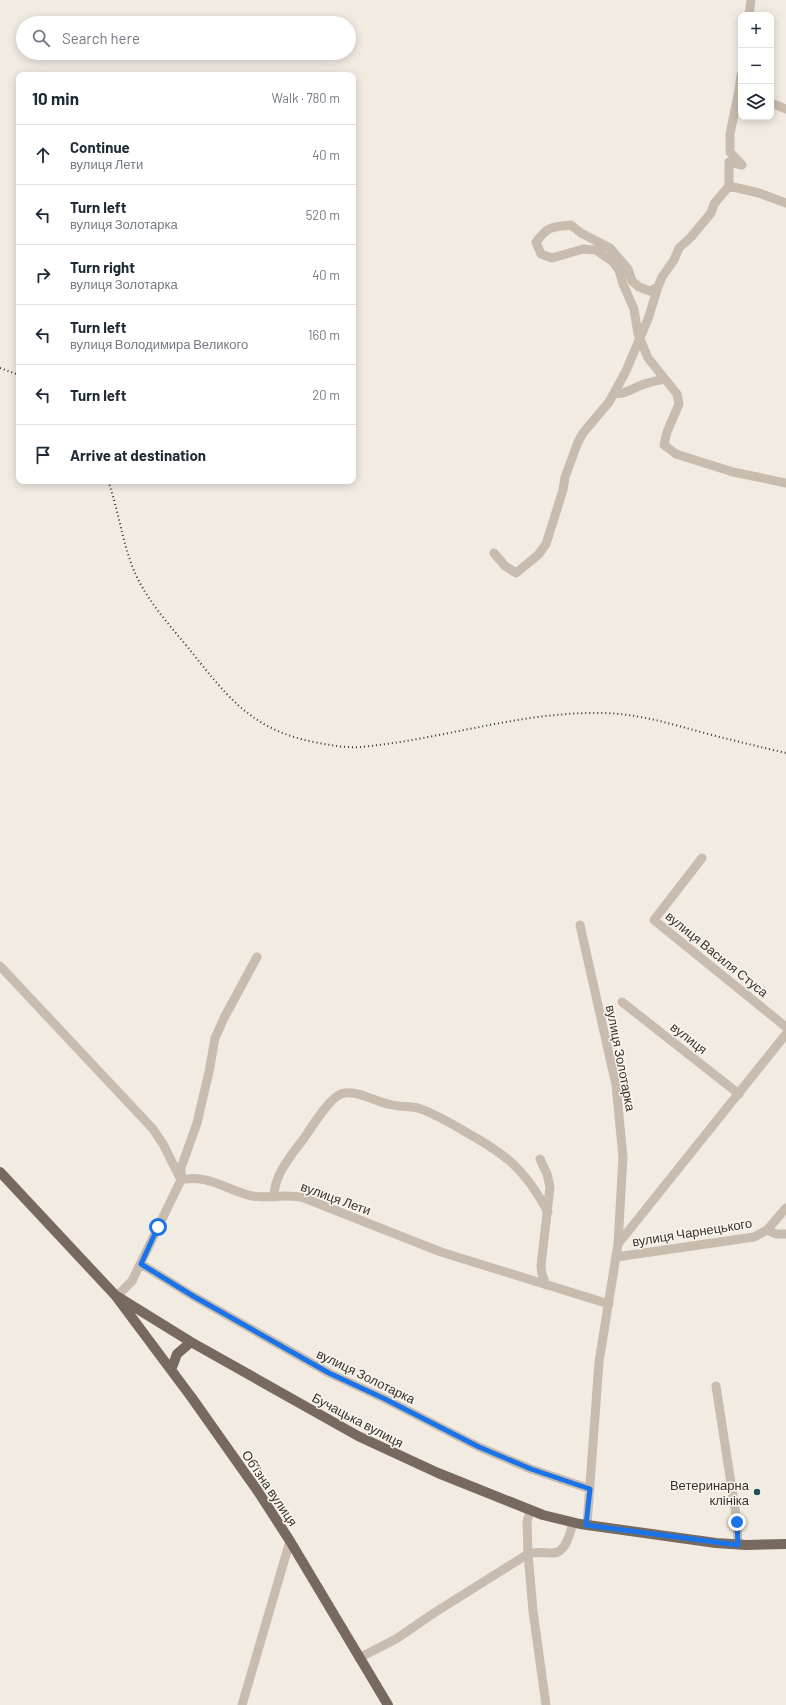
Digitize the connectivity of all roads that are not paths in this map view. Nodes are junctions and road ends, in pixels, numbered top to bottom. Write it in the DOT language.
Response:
graph roads {
  1 [pos="751,0"];
  2 [pos="749,12"];
  3 [pos="738,99"];
  4 [pos="774,104"];
  5 [pos="786,109"];
  6 [pos="729,186"];
  7 [pos="786,203"];
  8 [pos="658,287"];
  9 [pos="639,337"];
  10 [pos="664,379"];
  11 [pos="614,393"];
  12 [pos="786,483"];
  13 [pos="494,553"];
  14 [pos="702,858"];
  15 [pos="580,926"];
  16 [pos="257,957"];
  17 [pos="0,966"];
  18 [pos="622,1002"];
  19 [pos="786,1027"];
  20 [pos="786,1034"];
  21 [pos="739,1094"];
  22 [pos="540,1159"];
  23 [pos="0,1172"];
  24 [pos="181,1180"];
  25 [pos="274,1197"];
  26 [pos="786,1208"];
  27 [pos="548,1212"];
  28 [pos="767,1230"];
  29 [pos="786,1234"];
  30 [pos="618,1244"];
  31 [pos="616,1257"];
  32 [pos="141,1264"];
  33 [pos="546,1285"];
  34 [pos="115,1295"];
  35 [pos="609,1304"];
  36 [pos="191,1342"];
  37 [pos="171,1370"];
  38 [pos="716,1386"];
  39 [pos="590,1489"];
  40 [pos="530,1510"];
  41 [pos="573,1523"];
  42 [pos="586,1525"];
  43 [pos="290,1541"];
  44 [pos="786,1544"];
  45 [pos="738,1545"];
  46 [pos="528,1554"];
  47 [pos="360,1658"];
  48 [pos="242,1705"];
  49 [pos="388,1705"];
  50 [pos="546,1705"];
  1 -- 2 [label="street"];
  3 -- 6 [label="street"];
  4 -- 5 [label="street"];
  6 -- 7 [label="street"];
  6 -- 8 [label="street"];
  8 -- 9 [label="street"];
  8 -- 9 [label="street"];
  9 -- 10 [label="street"];
  9 -- 11 [label="street"];
  10 -- 11 [label="street"];
  10 -- 12 [label="street"];
  11 -- 13 [label="street"];
  14 -- 19 [label="street, вулиця Василя Стуса"];
  15 -- 30 [label="street, вулиця Золотарка"];
  16 -- 24 [label="street"];
  17 -- 24 [label="street"];
  18 -- 21 [label="street, вулиця"];
  20 -- 21 [label="street, вулиця Золотарка"];
  21 -- 30 [label="street, вулиця Золотарка"];
  22 -- 27 [label="street"];
  23 -- 34 [label="main road"];
  24 -- 25 [label="street, вулиця Лети"];
  24 -- 32 [label="street"];
  25 -- 27 [label="street"];
  25 -- 33 [label="street, вулиця Лети"];
  26 -- 28 [label="street, вулиця Чарнецького"];
  27 -- 33 [label="street"];
  28 -- 29 [label="street"];
  28 -- 31 [label="street, вулиця Чарнецького"];
  30 -- 31 [label="street, вулиця Золотарка"];
  31 -- 35 [label="street, вулиця Золотарка"];
  32 -- 34 [label="street"];
  32 -- 39 [label="street, вулиця Золотарка"];
  33 -- 35 [label="street, вулиця Лети"];
  34 -- 36 [label="main road, Бучацька вулиця"];
  34 -- 37 [label="main road, Обʼїзна вулиця"];
  35 -- 39 [label="street, вулиця Золотарка"];
  36 -- 37 [label="main road"];
  36 -- 40 [label="main road, Бучацька вулиця"];
  37 -- 43 [label="main road, Обʼїзна вулиця"];
  38 -- 45 [label="street"];
  39 -- 42 [label="street, вулиця Золотарка"];
  40 -- 41 [label="main road, Бучацька вулиця"];
  40 -- 46 [label="street"];
  41 -- 42 [label="main road, Бучацька вулиця"];
  41 -- 46 [label="street"];
  42 -- 45 [label="main road, Бучацька вулиця"];
  43 -- 47 [label="main road, Обʼїзна вулиця"];
  43 -- 48 [label="street"];
  44 -- 45 [label="main road, Бучацька вулиця"];
  46 -- 47 [label="street"];
  46 -- 50 [label="street"];
  47 -- 49 [label="main road, Обʼїзна вулиця"];
}
